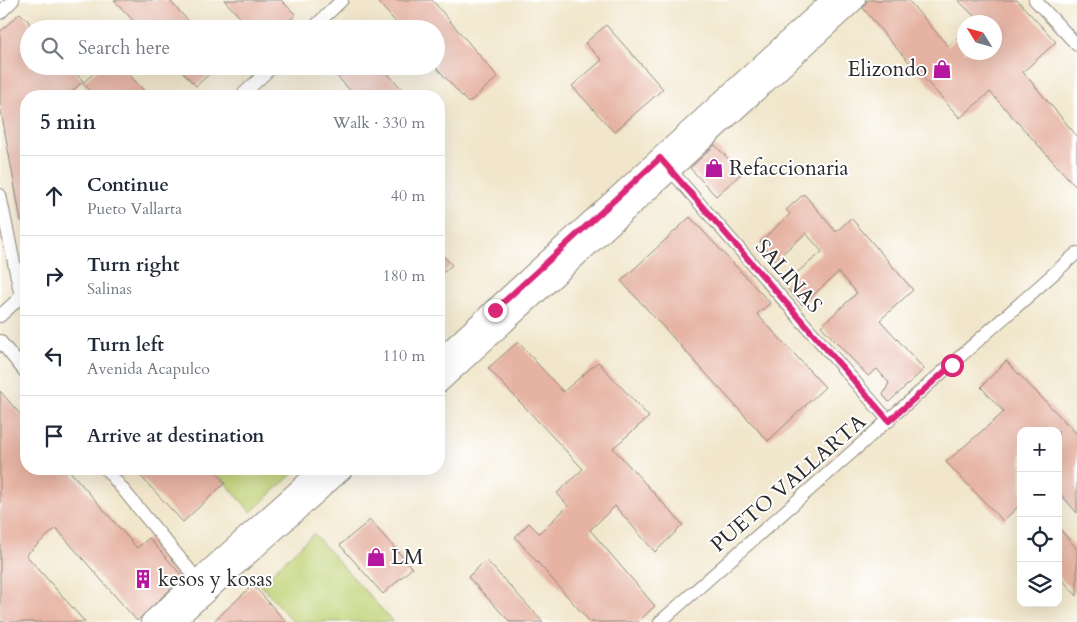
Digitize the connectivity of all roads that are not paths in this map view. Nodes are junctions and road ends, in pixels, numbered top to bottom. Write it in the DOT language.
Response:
graph roads {
  1 [pos="13,0"];
  2 [pos="342,0"];
  3 [pos="832,0"];
  4 [pos="855,0"];
  5 [pos="1036,0"];
  6 [pos="0,13"];
  7 [pos="321,20"];
  8 [pos="1077,45"];
  9 [pos="263,75"];
  10 [pos="247,90"];
  11 [pos="665,164"];
  12 [pos="0,195"];
  13 [pos="1077,253"];
  14 [pos="20,278"];
  15 [pos="20,298"];
  16 [pos="0,316"];
  17 [pos="0,341"];
  18 [pos="445,352"];
  19 [pos="20,366"];
  20 [pos="445,377"];
  21 [pos="889,421"];
  22 [pos="111,475"];
  23 [pos="315,475"];
  24 [pos="336,475"];
  25 [pos="198,580"];
  26 [pos="150,622"];
  27 [pos="173,622"];
  28 [pos="660,622"];
  1 -- 6 [label="street"];
  2 -- 7 [label="street"];
  3 -- 11 [label="main road"];
  4 -- 11 [label="main road"];
  5 -- 8 [label="street"];
  9 -- 10 [label="street"];
  11 -- 18 [label="main road"];
  11 -- 20 [label="main road"];
  11 -- 21 [label="street, SALINAS"];
  12 -- 14 [label="street"];
  13 -- 21 [label="street, PUETO VALLARTA"];
  15 -- 16 [label="street"];
  17 -- 19 [label="street"];
  21 -- 28 [label="street, PUETO VALLARTA"];
  22 -- 25 [label="street"];
  23 -- 25 [label="main road"];
  24 -- 27 [label="main road"];
  25 -- 26 [label="main road"];
}
